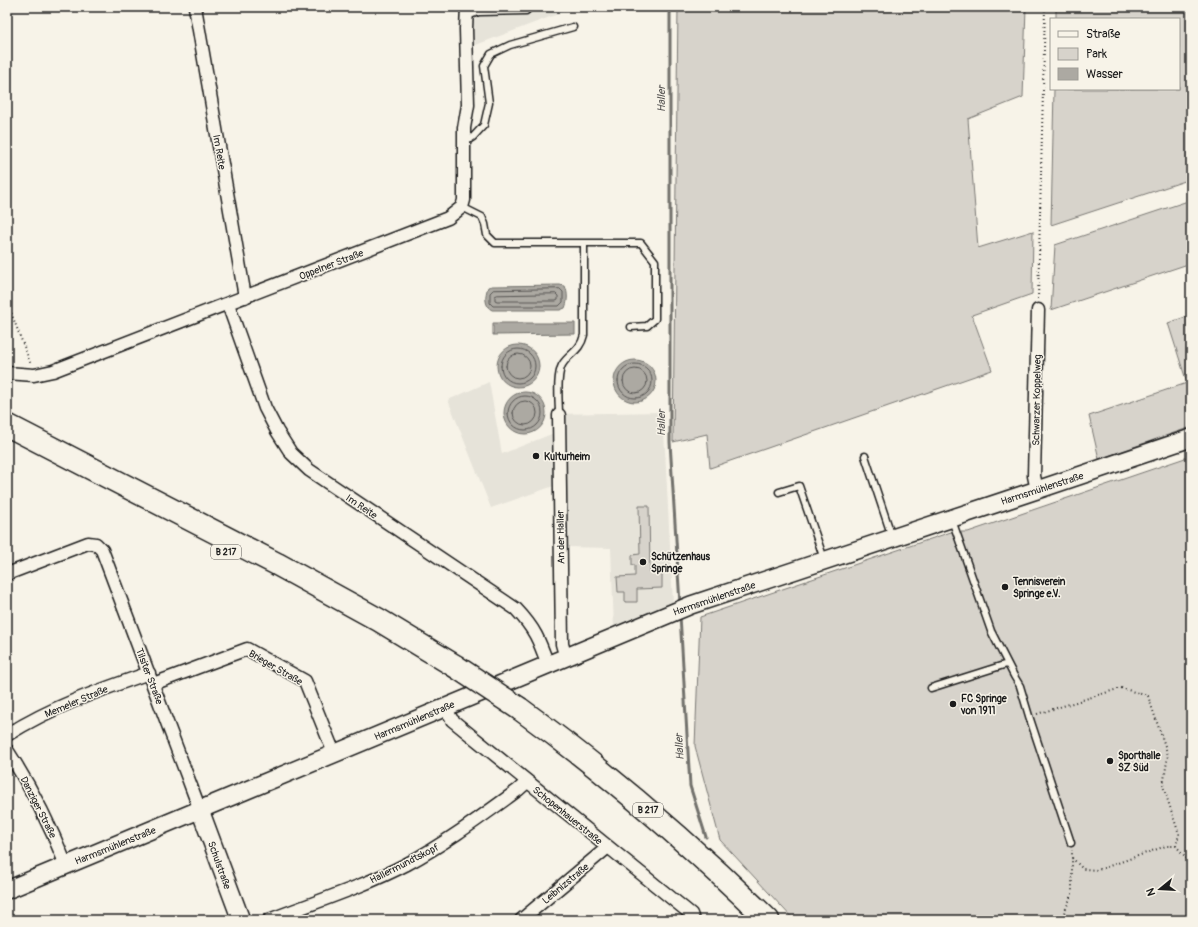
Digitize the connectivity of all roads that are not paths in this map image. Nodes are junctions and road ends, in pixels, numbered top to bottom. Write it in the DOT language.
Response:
graph roads {
  1 [pos="195,7"];
  2 [pos="530,7"];
  3 [pos="467,12"];
  4 [pos="572,27"];
  5 [pos="464,143"];
  6 [pos="462,207"];
  7 [pos="584,243"];
  8 [pos="245,297"];
  9 [pos="228,304"];
  10 [pos="1038,310"];
  11 [pos="631,326"];
  12 [pos="7,373"];
  13 [pos="559,415"];
  14 [pos="10,432"];
  15 [pos="1191,438"];
  16 [pos="865,456"];
  17 [pos="1037,490"];
  18 [pos="779,492"];
  19 [pos="951,518"];
  20 [pos="893,538"];
  21 [pos="824,561"];
  22 [pos="7,574"];
  23 [pos="566,658"];
  24 [pos="1008,664"];
  25 [pos="548,665"];
  26 [pos="151,678"];
  27 [pos="931,688"];
  28 [pos="445,707"];
  29 [pos="513,712"];
  30 [pos="7,735"];
  31 [pos="7,750"];
  32 [pos="334,754"];
  33 [pos="527,782"];
  34 [pos="200,810"];
  35 [pos="1071,843"];
  36 [pos="608,847"];
  37 [pos="66,865"];
  38 [pos="7,890"];
  39 [pos="241,920"];
  40 [pos="269,920"];
  41 [pos="521,920"];
  42 [pos="694,920"];
  43 [pos="749,920"];
  44 [pos="768,920"];
  1 -- 8 [label="street, Im Reite"];
  2 -- 3 [label="lane"];
  3 -- 5 [label="street"];
  4 -- 5 [label="lane"];
  5 -- 6 [label="street"];
  6 -- 7 [label="lane"];
  6 -- 8 [label="street, Oppelner Straße"];
  7 -- 11 [label="lane"];
  7 -- 13 [label="lane"];
  8 -- 9 [label="street, Oppelner Straße"];
  9 -- 12 [label="street, Oppelner Straße"];
  9 -- 25 [label="street, Im Reite"];
  10 -- 17 [label="street, Schwarzer Koppelweg"];
  13 -- 23 [label="street, An der Haller"];
  14 -- 29 [label="highway, B 217"];
  15 -- 17 [label="street, Harmsmühlenstraße"];
  16 -- 20 [label="lane"];
  17 -- 19 [label="street, Harmsmühlenstraße"];
  18 -- 21 [label="lane"];
  19 -- 20 [label="street, Harmsmühlenstraße"];
  19 -- 24 [label="lane"];
  20 -- 21 [label="street, Harmsmühlenstraße"];
  21 -- 23 [label="street, Harmsmühlenstraße"];
  22 -- 26 [label="street, Tilsiter Straße"];
  23 -- 25 [label="street, Harmsmühlenstraße"];
  24 -- 27 [label="lane"];
  24 -- 35 [label="lane"];
  25 -- 28 [label="street, Harmsmühlenstraße"];
  26 -- 30 [label="street, Memeler Straße"];
  26 -- 32 [label="street, Brieger Straße"];
  26 -- 34 [label="street, Tilsiter Straße"];
  28 -- 32 [label="street, Harmsmühlenstraße"];
  28 -- 33 [label="street, Schopenhauerstraße"];
  29 -- 43 [label="highway, B 217"];
  29 -- 44 [label="highway, B 217"];
  31 -- 37 [label="street, Danziger Straße"];
  32 -- 34 [label="street, Harmsmühlenstraße"];
  33 -- 36 [label="street, Schopenhauerstraße"];
  33 -- 40 [label="street, Hallermundtskopf"];
  34 -- 37 [label="street, Harmsmühlenstraße"];
  34 -- 39 [label="street, Schulstraße"];
  36 -- 41 [label="street, Leibnizstraße"];
  36 -- 42 [label="street, Schopenhauerstraße"];
  37 -- 38 [label="street, Harmsmühlenstraße"];
}
